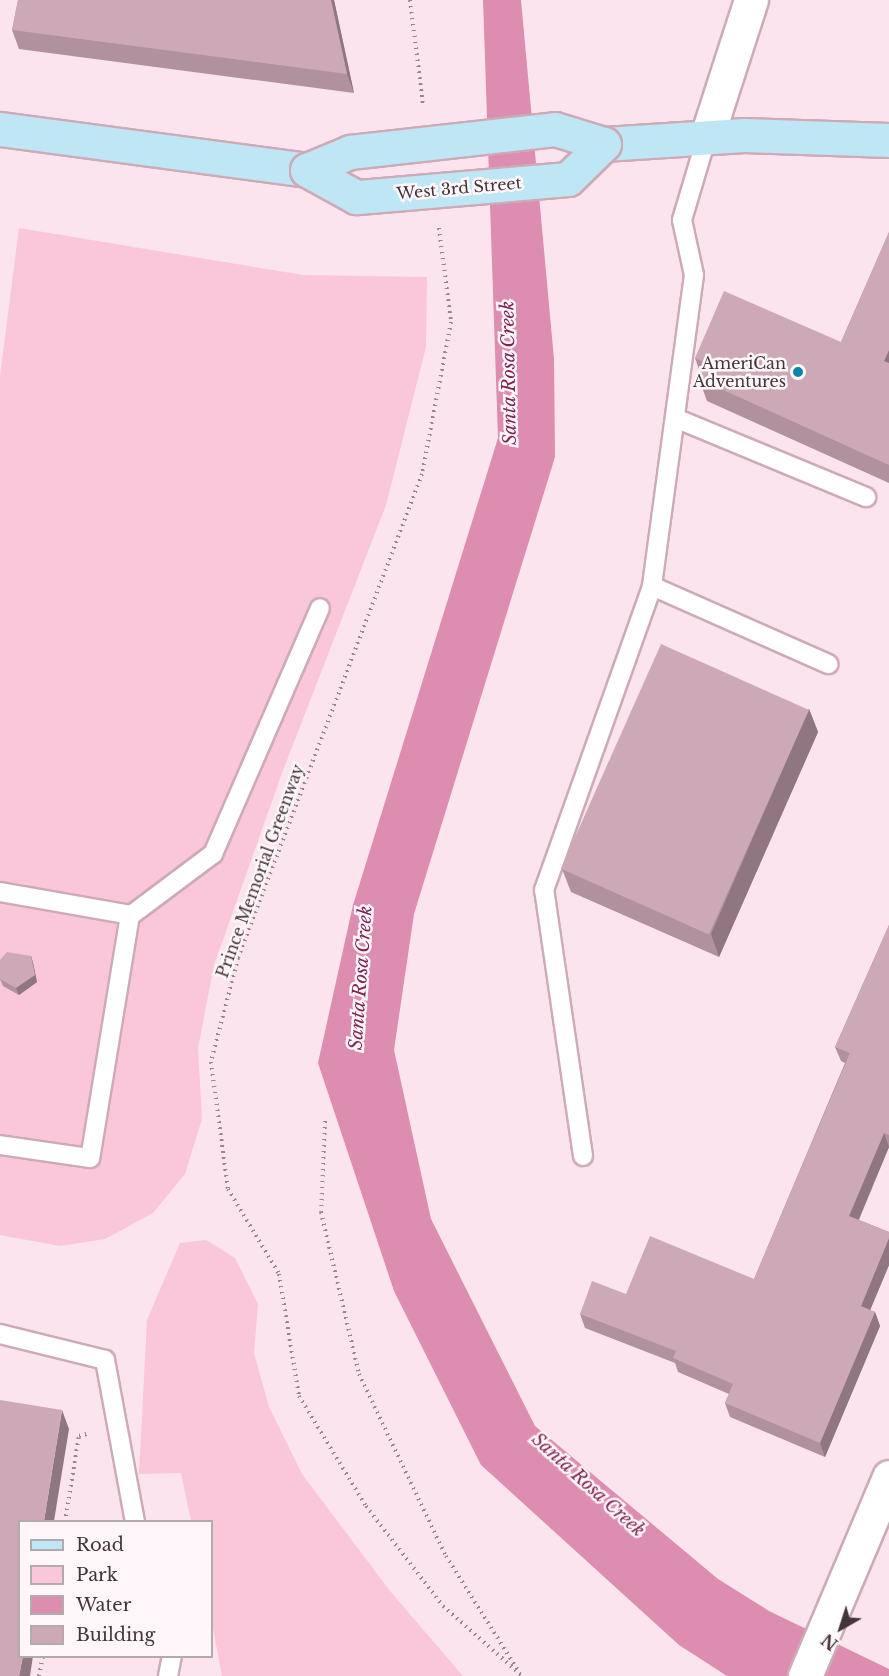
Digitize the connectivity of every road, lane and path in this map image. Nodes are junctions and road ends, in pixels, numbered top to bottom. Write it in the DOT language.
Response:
graph roads {
  1 [pos="410,0"];
  2 [pos="751,0"];
  3 [pos="425,115"];
  4 [pos="0,129"];
  5 [pos="707,136"];
  6 [pos="889,140"];
  7 [pos="604,144"];
  8 [pos="307,170"];
  9 [pos="438,219"];
  10 [pos="675,418"];
  11 [pos="866,497"];
  12 [pos="652,586"];
  13 [pos="320,608"];
  14 [pos="828,664"];
  15 [pos="0,892"];
  16 [pos="130,916"];
  17 [pos="325,1121"];
  18 [pos="0,1145"];
  19 [pos="583,1156"];
  20 [pos="0,1334"];
  21 [pos="116,1428"];
  22 [pos="889,1477"];
  23 [pos="65,1520"];
  24 [pos="135,1520"];
  25 [pos="42,1658"];
  26 [pos="172,1658"];
  27 [pos="39,1676"];
  28 [pos="168,1676"];
  29 [pos="522,1676"];
  30 [pos="805,1676"];
  1 -- 3 [label="path"];
  2 -- 5 [label="street"];
  4 -- 8 [label="main road, West 3rd Street"];
  5 -- 6 [label="main road"];
  5 -- 7 [label="main road"];
  5 -- 10 [label="lane"];
  7 -- 8 [label="main road, bridge"];
  7 -- 8 [label="main road, West 3rd Street, bridge"];
  9 -- 29 [label="path, Prince Memorial Greenway"];
  10 -- 11 [label="lane"];
  10 -- 12 [label="lane"];
  12 -- 14 [label="lane"];
  12 -- 19 [label="lane"];
  13 -- 16 [label="lane"];
  15 -- 16 [label="lane"];
  16 -- 18 [label="lane"];
  17 -- 29 [label="path"];
  20 -- 21 [label="lane"];
  21 -- 23 [label="path"];
  21 -- 24 [label="lane"];
  22 -- 30 [label="street"];
  25 -- 27 [label="path"];
  26 -- 28 [label="lane"];
}
